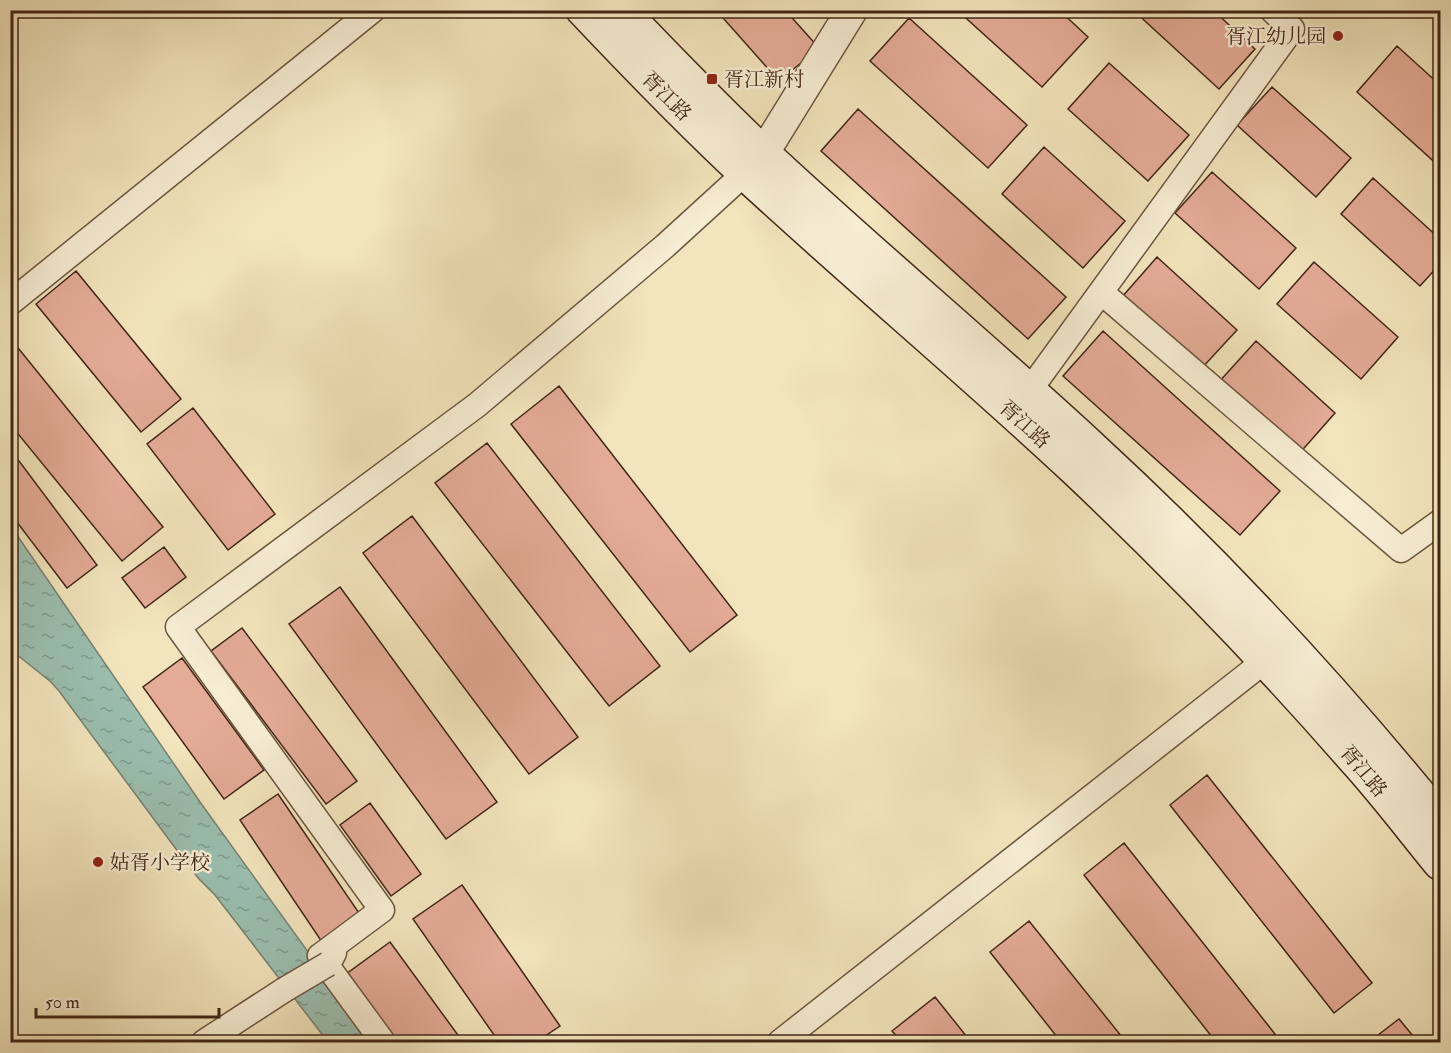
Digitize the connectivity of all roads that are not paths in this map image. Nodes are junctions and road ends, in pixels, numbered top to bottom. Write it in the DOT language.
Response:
graph roads {
  1 [pos="374,10"];
  2 [pos="583,10"];
  3 [pos="621,10"];
  4 [pos="852,10"];
  5 [pos="1272,10"];
  6 [pos="754,163"];
  7 [pos="1101,292"];
  8 [pos="10,303"];
  9 [pos="1029,391"];
  10 [pos="1440,522"];
  11 [pos="1276,651"];
  12 [pos="1440,820"];
  13 [pos="1440,863"];
  14 [pos="324,960"];
  15 [pos="204,1042"];
  16 [pos="383,1042"];
  17 [pos="780,1042"];
  1 -- 8 [label="street"];
  2 -- 6 [label="main road, 胥江路"];
  3 -- 6 [label="main road, 胥江路"];
  4 -- 6 [label="street"];
  5 -- 7 [label="street"];
  6 -- 9 [label="main road, 胥江路"];
  6 -- 11 [label="main road, 胥江路"];
  6 -- 14 [label="street"];
  7 -- 9 [label="street"];
  7 -- 10 [label="street"];
  9 -- 11 [label="main road, 胥江路"];
  11 -- 12 [label="main road, 胥江路"];
  11 -- 13 [label="main road, 胥江路"];
  11 -- 17 [label="street"];
  14 -- 15 [label="street, bridge"];
  14 -- 16 [label="street"];
}
